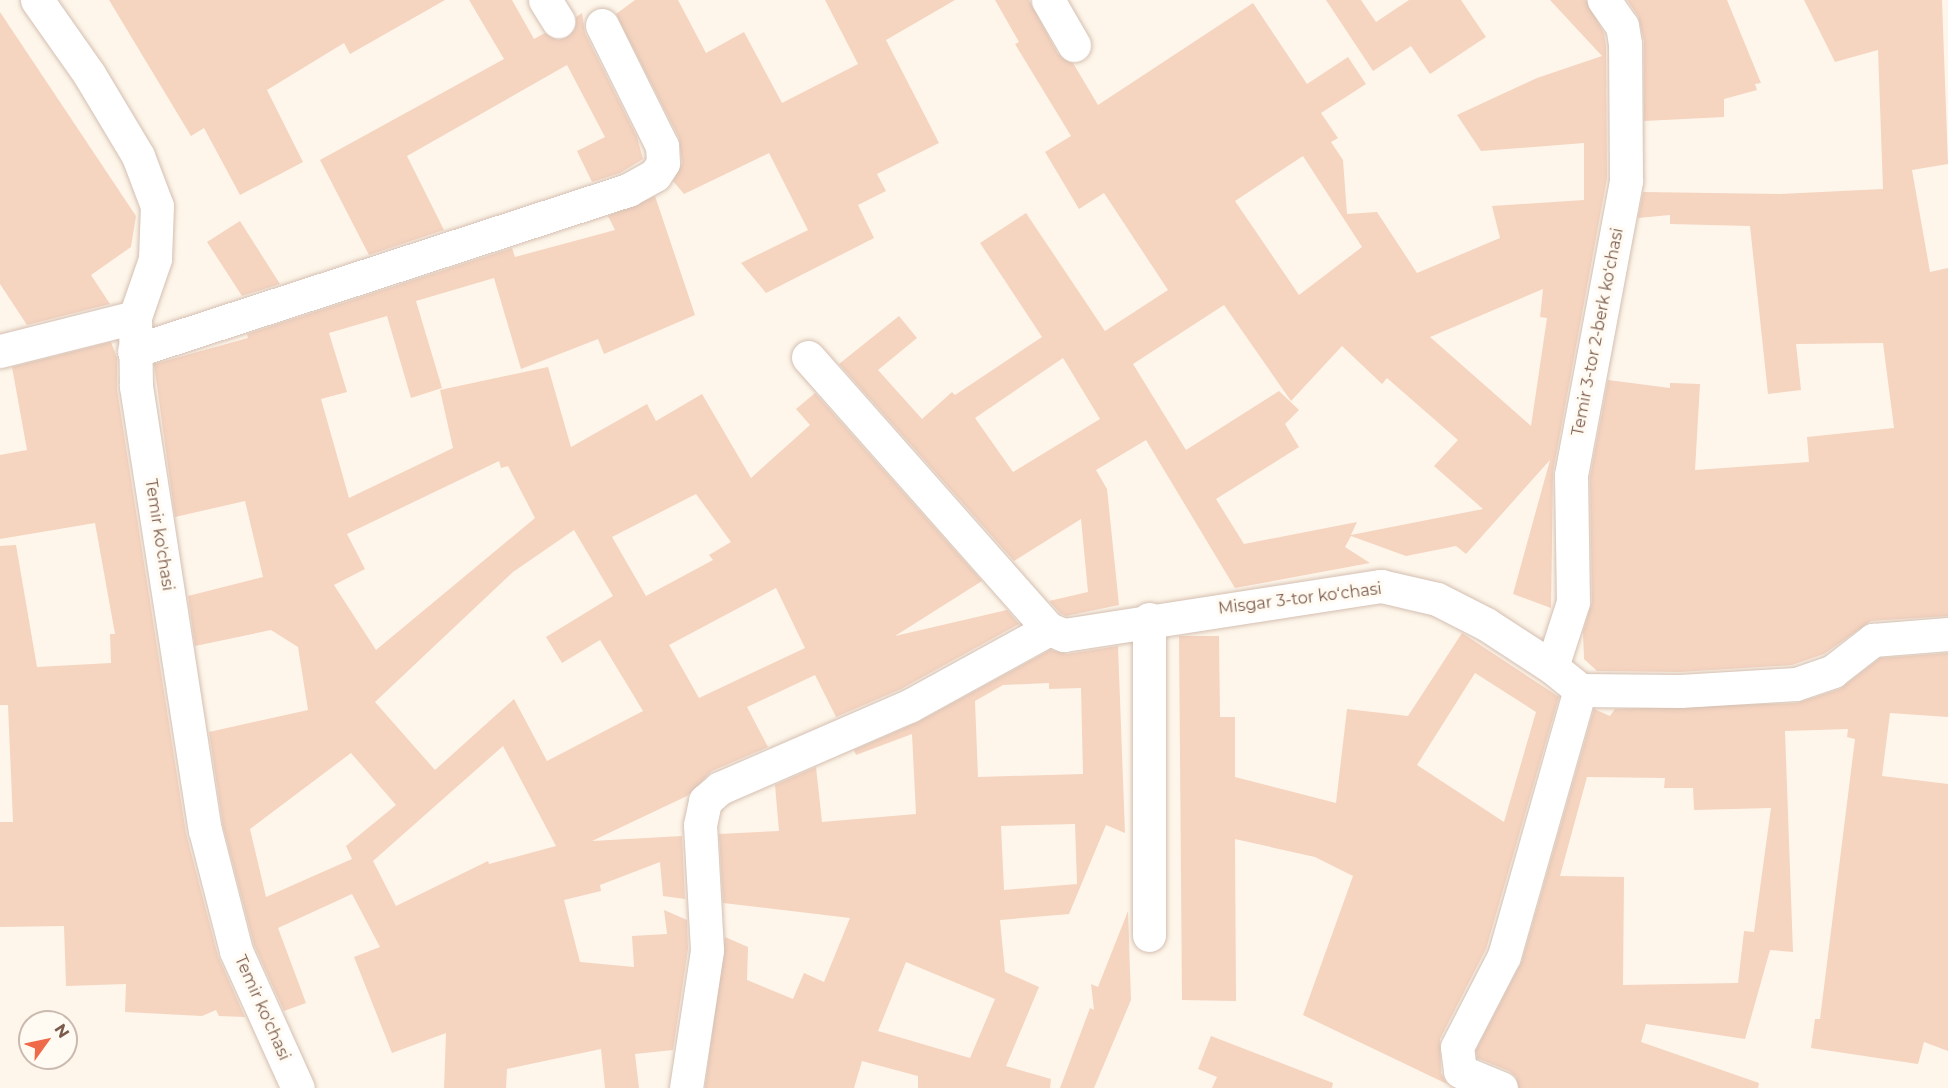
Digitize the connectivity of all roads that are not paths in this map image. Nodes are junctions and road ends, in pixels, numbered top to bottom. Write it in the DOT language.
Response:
graph roads {
  1 [pos="37,0"];
  2 [pos="1048,0"];
  3 [pos="1604,0"];
  4 [pos="603,25"];
  5 [pos="1074,45"];
  6 [pos="135,316"];
  7 [pos="0,351"];
  8 [pos="134,351"];
  9 [pos="808,357"];
  10 [pos="1149,619"];
  11 [pos="1049,629"];
  12 [pos="1948,634"];
  13 [pos="1552,667"];
  14 [pos="1580,690"];
  15 [pos="1149,935"];
  16 [pos="297,1088"];
  17 [pos="686,1088"];
  18 [pos="1501,1088"];
  1 -- 6 [label="street, Temir ko'chasi"];
  2 -- 5 [label="street"];
  3 -- 13 [label="street, Temir 3-tor 2-berk koʻchasi"];
  4 -- 8 [label="street"];
  6 -- 7 [label="street"];
  6 -- 8 [label="street, Temir ko'chasi"];
  8 -- 16 [label="street, Temir ko'chasi"];
  9 -- 11 [label="street"];
  10 -- 11 [label="street, Misgar 3-tor koʻchasi"];
  10 -- 13 [label="street, Misgar 3-tor koʻchasi"];
  10 -- 15 [label="street"];
  11 -- 17 [label="street"];
  12 -- 14 [label="street"];
  13 -- 14 [label="street, Misgar 3-tor koʻchasi"];
  14 -- 18 [label="street"];
}
